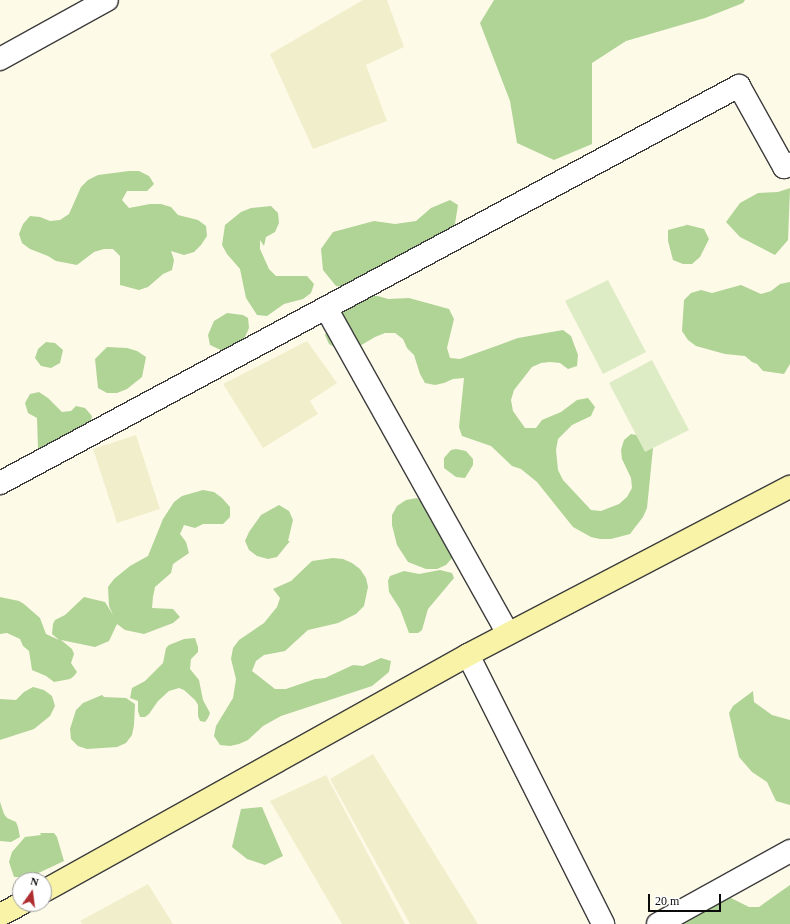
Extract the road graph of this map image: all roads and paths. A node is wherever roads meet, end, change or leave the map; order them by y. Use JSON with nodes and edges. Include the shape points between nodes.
{"nodes":[{"id":1,"x":107,"y":0,"type":"edge"},
{"id":2,"x":0,"y":59,"type":"edge"},
{"id":3,"x":790,"y":164,"type":"edge"},
{"id":4,"x":326,"y":308,"type":"junction"},
{"id":5,"x":0,"y":483,"type":"edge"},
{"id":6,"x":790,"y":487,"type":"edge"},
{"id":7,"x":508,"y":634,"type":"junction"},
{"id":8,"x":468,"y":655,"type":"junction"},
{"id":9,"x":790,"y":850,"type":"edge"},
{"id":10,"x":52,"y":887,"type":"edge"},
{"id":11,"x":12,"y":909,"type":"edge"},
{"id":12,"x":0,"y":916,"type":"edge"},
{"id":13,"x":603,"y":924,"type":"edge"},
{"id":14,"x":658,"y":924,"type":"edge"}],
"edges":[{"from":1,"to":2,"type":"street"},
{"from":3,"to":4,"type":"street","via":[[784,167],[739,86]]},
{"from":4,"to":5,"type":"street"},
{"from":4,"to":7,"type":"street"},
{"from":6,"to":7,"type":"street"},
{"from":7,"to":8,"type":"street"},
{"from":8,"to":10,"type":"street"},
{"from":8,"to":13,"type":"street"},
{"from":9,"to":14,"type":"street"},
{"from":11,"to":12,"type":"street"}]}
